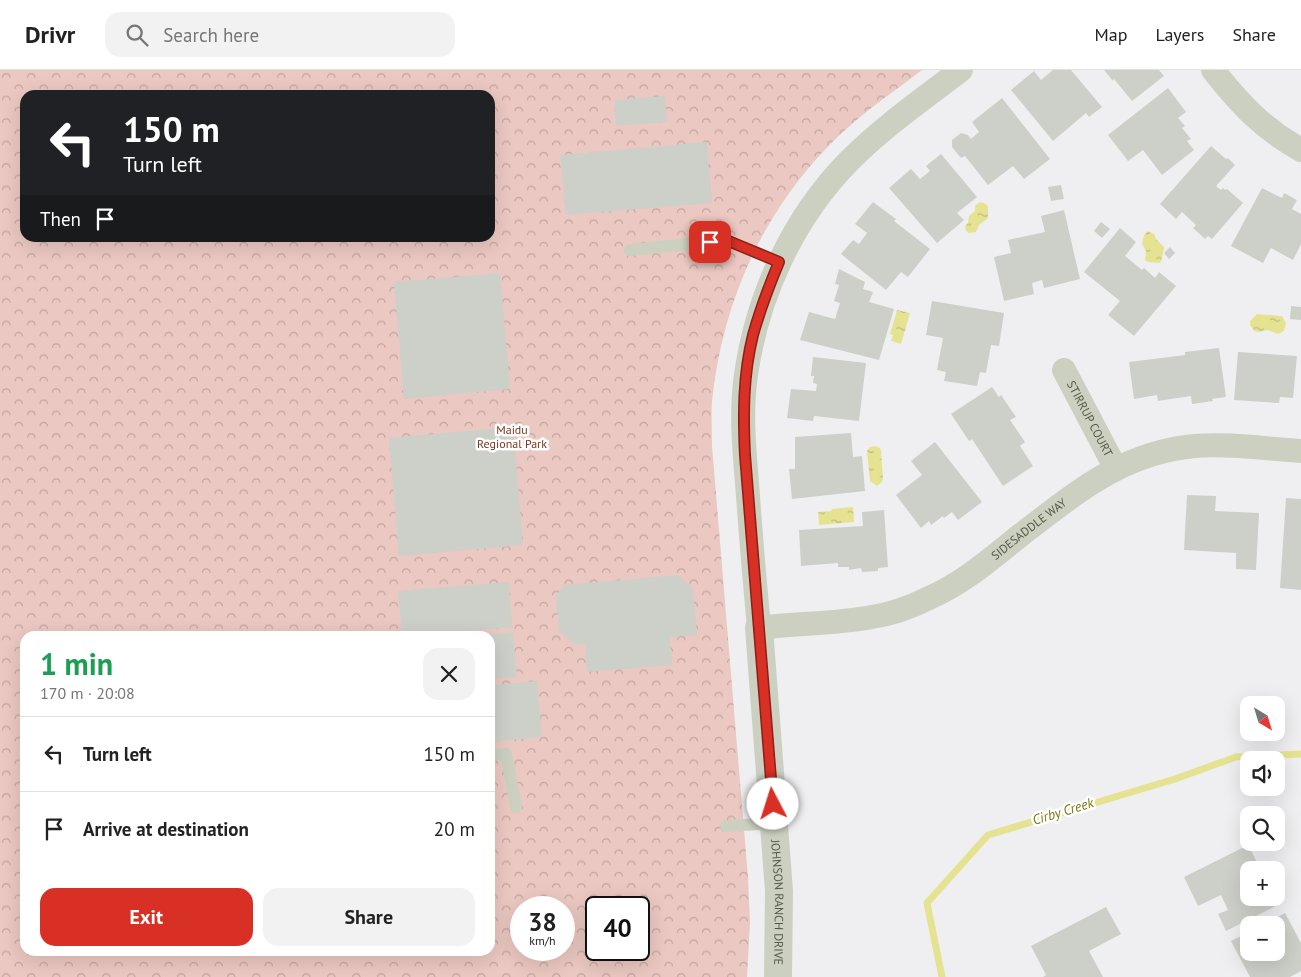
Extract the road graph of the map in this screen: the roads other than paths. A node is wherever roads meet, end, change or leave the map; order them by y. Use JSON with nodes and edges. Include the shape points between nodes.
{"nodes":[{"id":1,"x":961,"y":70,"type":"edge"},
{"id":2,"x":1213,"y":70,"type":"edge"},
{"id":3,"x":1301,"y":150,"type":"edge"},
{"id":4,"x":630,"y":250,"type":"dead end"},
{"id":5,"x":779,"y":262,"type":"junction"},
{"id":6,"x":1064,"y":370,"type":"dead end"},
{"id":7,"x":1301,"y":451,"type":"edge"},
{"id":8,"x":1116,"y":469,"type":"junction"},
{"id":9,"x":758,"y":628,"type":"junction"},
{"id":10,"x":495,"y":755,"type":"edge"},
{"id":11,"x":516,"y":807,"type":"dead end"},
{"id":12,"x":775,"y":823,"type":"junction"},
{"id":13,"x":726,"y":826,"type":"dead end"},
{"id":14,"x":778,"y":977,"type":"edge"}],
"edges":[{"from":1,"to":5,"type":"street","name":"JOHNSON RANCH DRIVE","via":[[893,122],[850,161],[821,192]]},
{"from":2,"to":3,"type":"street","via":[[1251,115]]},
{"from":4,"to":5,"type":"lane","via":[[726,240]]},
{"from":5,"to":9,"type":"street","name":"JOHNSON RANCH DRIVE","via":[[752,337],[745,376],[745,455]]},
{"from":6,"to":8,"type":"street","name":"STIRRUP COURT"},
{"from":7,"to":8,"type":"street","name":"SIDESADDLE WAY","via":[[1196,446],[1151,454]]},
{"from":8,"to":9,"type":"street","name":"SIDESADDLE WAY","via":[[1077,492],[972,573],[931,598],[872,617]]},
{"from":9,"to":12,"type":"street","name":"JOHNSON RANCH DRIVE"},
{"from":10,"to":11,"type":"lane","via":[[506,754]]},
{"from":12,"to":13,"type":"lane"},
{"from":12,"to":14,"type":"street","name":"JOHNSON RANCH DRIVE","via":[[779,891]]}]}
